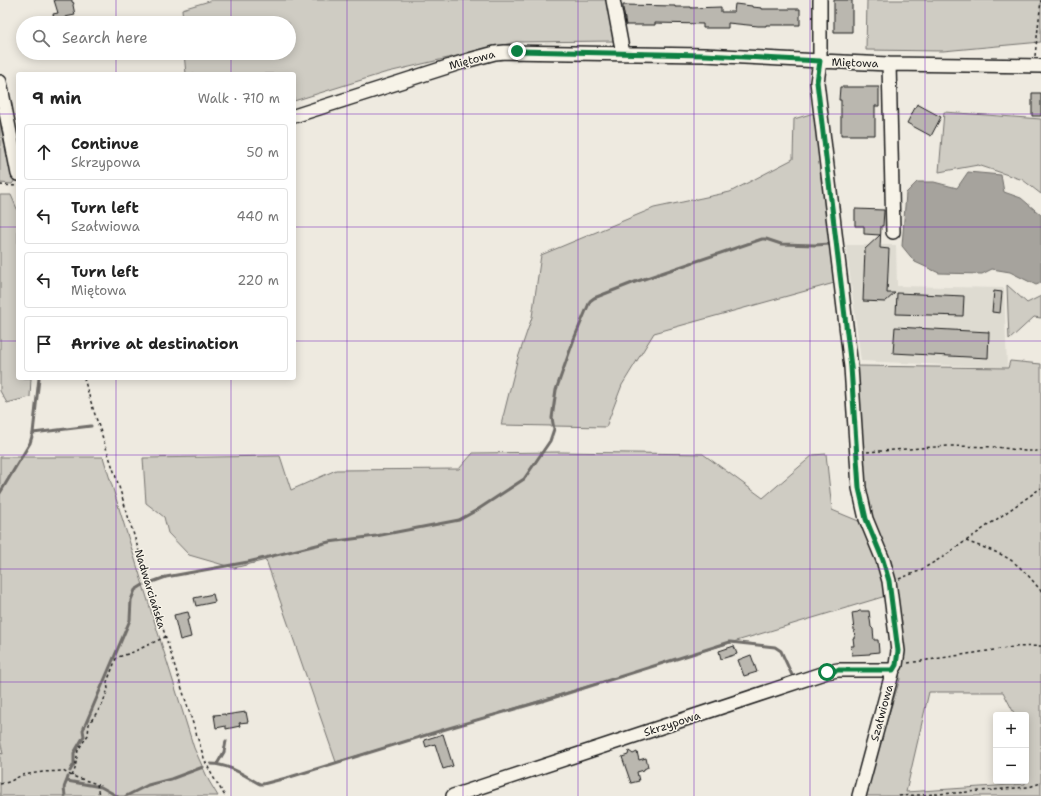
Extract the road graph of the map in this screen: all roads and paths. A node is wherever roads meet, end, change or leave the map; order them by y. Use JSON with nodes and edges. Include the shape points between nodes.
{"nodes":[{"id":1,"x":613,"y":0,"type":"edge"},
{"id":2,"x":820,"y":0,"type":"edge"},
{"id":3,"x":1041,"y":0,"type":"edge"},
{"id":4,"x":623,"y":54,"type":"junction"},
{"id":5,"x":820,"y":61,"type":"junction"},
{"id":6,"x":888,"y":64,"type":"junction"},
{"id":7,"x":1038,"y":66,"type":"edge"},
{"id":8,"x":0,"y":82,"type":"edge"},
{"id":9,"x":296,"y":115,"type":"edge"},
{"id":10,"x":16,"y":164,"type":"edge"},
{"id":11,"x":0,"y":185,"type":"edge"},
{"id":12,"x":16,"y":186,"type":"edge"},
{"id":13,"x":893,"y":232,"type":"dead end"},
{"id":14,"x":85,"y":380,"type":"edge"},
{"id":15,"x":1041,"y":451,"type":"edge"},
{"id":16,"x":856,"y":452,"type":"junction"},
{"id":17,"x":1041,"y":488,"type":"edge"},
{"id":18,"x":966,"y":541,"type":"junction"},
{"id":19,"x":889,"y":581,"type":"junction"},
{"id":20,"x":1041,"y":591,"type":"edge"},
{"id":21,"x":165,"y":637,"type":"junction"},
{"id":22,"x":1041,"y":646,"type":"edge"},
{"id":23,"x":895,"y":668,"type":"junction"},
{"id":24,"x":72,"y":776,"type":"junction"},
{"id":25,"x":1041,"y":783,"type":"edge"},
{"id":26,"x":0,"y":784,"type":"edge"},
{"id":27,"x":99,"y":796,"type":"edge"},
{"id":28,"x":225,"y":796,"type":"edge"},
{"id":29,"x":453,"y":796,"type":"edge"},
{"id":30,"x":859,"y":796,"type":"edge"},
{"id":31,"x":899,"y":796,"type":"edge"}],
"edges":[{"from":1,"to":4,"type":"street"},
{"from":2,"to":5,"type":"street","name":"Szałwiowa"},
{"from":3,"to":7,"type":"path"},
{"from":4,"to":5,"type":"street","name":"Miętowa"},
{"from":4,"to":9,"type":"street","name":"Miętowa","via":[[517,51],[495,53]]},
{"from":5,"to":6,"type":"street","name":"Miętowa"},
{"from":5,"to":16,"type":"street","name":"Szałwiowa","via":[[817,82],[851,367]]},
{"from":6,"to":7,"type":"street","name":"Miętowa"},
{"from":6,"to":13,"type":"street"},
{"from":8,"to":10,"type":"street"},
{"from":11,"to":12,"type":"path"},
{"from":14,"to":21,"type":"path","name":"Nadwarciańska"},
{"from":15,"to":16,"type":"path","via":[[948,446]]},
{"from":16,"to":19,"type":"street","name":"Szałwiowa","via":[[859,488],[866,519]]},
{"from":17,"to":18,"type":"path"},
{"from":18,"to":19,"type":"path","via":[[919,572]]},
{"from":18,"to":20,"type":"path","via":[[1017,564]]},
{"from":19,"to":23,"type":"street","name":"Szałwiowa","via":[[898,651]]},
{"from":21,"to":24,"type":"path","via":[[131,653],[118,656],[107,682],[108,689],[102,706],[89,724],[88,735],[78,750]]},
{"from":21,"to":28,"type":"path","name":"Nadwarciańska","via":[[205,761]]},
{"from":22,"to":23,"type":"path","via":[[1014,647]]},
{"from":23,"to":29,"type":"street","name":"Skrzypowa","via":[[827,672]]},
{"from":23,"to":30,"type":"street","name":"Szałwiowa"},
{"from":24,"to":26,"type":"path","via":[[63,771],[43,772],[22,775]]},
{"from":24,"to":27,"type":"path","via":[[97,786]]},
{"from":25,"to":31,"type":"path","via":[[1029,787]]}]}
